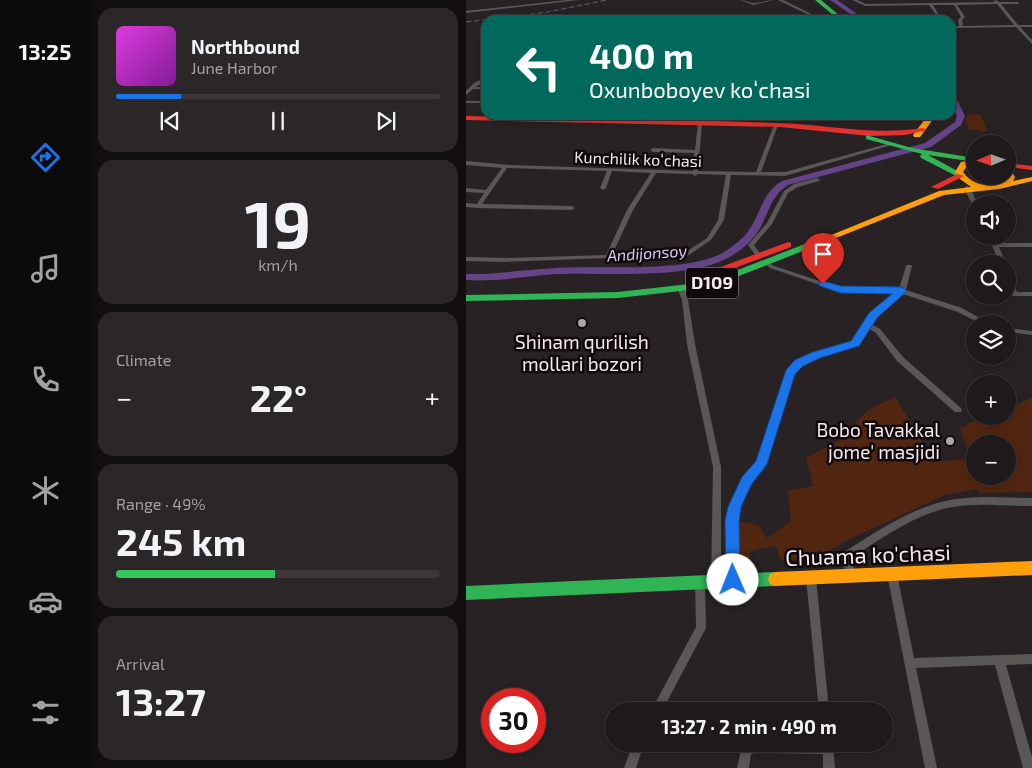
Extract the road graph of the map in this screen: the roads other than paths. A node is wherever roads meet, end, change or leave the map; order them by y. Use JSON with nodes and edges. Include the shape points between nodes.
{"nodes":[{"id":1,"x":577,"y":0,"type":"edge"},
{"id":2,"x":742,"y":0,"type":"edge"},
{"id":3,"x":771,"y":0,"type":"edge"},
{"id":4,"x":780,"y":0,"type":"edge"},
{"id":5,"x":818,"y":0,"type":"edge"},
{"id":6,"x":854,"y":0,"type":"edge"},
{"id":7,"x":901,"y":0,"type":"edge"},
{"id":8,"x":996,"y":1,"type":"edge"},
{"id":9,"x":940,"y":2,"type":"edge"},
{"id":10,"x":970,"y":2,"type":"edge"},
{"id":11,"x":1018,"y":3,"type":"dead end"},
{"id":12,"x":930,"y":4,"type":"junction"},
{"id":13,"x":955,"y":4,"type":"junction"},
{"id":14,"x":904,"y":5,"type":"junction"},
{"id":15,"x":466,"y":12,"type":"edge"},
{"id":16,"x":812,"y":15,"type":"edge"},
{"id":17,"x":836,"y":15,"type":"edge"},
{"id":18,"x":938,"y":15,"type":"edge"},
{"id":19,"x":1017,"y":26,"type":"junction"},
{"id":20,"x":1032,"y":26,"type":"edge"},
{"id":21,"x":956,"y":27,"type":"edge"},
{"id":22,"x":962,"y":27,"type":"junction"},
{"id":23,"x":1032,"y":43,"type":"edge"},
{"id":24,"x":481,"y":81,"type":"edge"},
{"id":25,"x":466,"y":83,"type":"edge"},
{"id":26,"x":474,"y":86,"type":"junction"},
{"id":27,"x":481,"y":87,"type":"edge"},
{"id":28,"x":466,"y":94,"type":"edge"},
{"id":29,"x":466,"y":102,"type":"edge"},
{"id":30,"x":481,"y":102,"type":"edge"},
{"id":31,"x":466,"y":118,"type":"edge"},
{"id":32,"x":481,"y":118,"type":"edge"},
{"id":33,"x":592,"y":120,"type":"edge"},
{"id":34,"x":929,"y":120,"type":"edge"},
{"id":35,"x":700,"y":124,"type":"junction"},
{"id":36,"x":776,"y":125,"type":"junction"},
{"id":37,"x":923,"y":130,"type":"junction"},
{"id":38,"x":858,"y":133,"type":"junction"},
{"id":39,"x":892,"y":144,"type":"junction"},
{"id":40,"x":653,"y":150,"type":"dead end"},
{"id":41,"x":911,"y":150,"type":"junction"},
{"id":42,"x":698,"y":152,"type":"junction"},
{"id":43,"x":966,"y":159,"type":"edge"},
{"id":44,"x":466,"y":163,"type":"edge"},
{"id":45,"x":966,"y":165,"type":"edge"},
{"id":46,"x":1016,"y":166,"type":"edge"},
{"id":47,"x":505,"y":167,"type":"junction"},
{"id":48,"x":1032,"y":168,"type":"edge"},
{"id":49,"x":610,"y":170,"type":"junction"},
{"id":50,"x":654,"y":172,"type":"junction"},
{"id":51,"x":729,"y":173,"type":"junction"},
{"id":52,"x":695,"y":174,"type":"junction"},
{"id":53,"x":758,"y":174,"type":"junction"},
{"id":54,"x":960,"y":176,"type":"junction"},
{"id":55,"x":1032,"y":179,"type":"edge"},
{"id":56,"x":817,"y":180,"type":"dead end"},
{"id":57,"x":1016,"y":183,"type":"edge"},
{"id":58,"x":1006,"y":185,"type":"edge"},
{"id":59,"x":604,"y":188,"type":"dead end"},
{"id":60,"x":966,"y":188,"type":"junction"},
{"id":61,"x":982,"y":188,"type":"junction"},
{"id":62,"x":466,"y":190,"type":"edge"},
{"id":63,"x":488,"y":192,"type":"junction"},
{"id":64,"x":970,"y":195,"type":"edge"},
{"id":65,"x":466,"y":205,"type":"edge"},
{"id":66,"x":478,"y":206,"type":"junction"},
{"id":67,"x":572,"y":208,"type":"dead end"},
{"id":68,"x":1032,"y":245,"type":"edge"},
{"id":69,"x":995,"y":246,"type":"joint"},
{"id":70,"x":999,"y":255,"type":"edge"},
{"id":71,"x":608,"y":256,"type":"junction"},
{"id":72,"x":466,"y":259,"type":"edge"},
{"id":73,"x":763,"y":259,"type":"junction"},
{"id":74,"x":909,"y":266,"type":"dead end"},
{"id":75,"x":466,"y":290,"type":"edge"},
{"id":76,"x":681,"y":290,"type":"junction"},
{"id":77,"x":902,"y":291,"type":"junction"},
{"id":78,"x":1016,"y":294,"type":"edge"},
{"id":79,"x":1032,"y":294,"type":"edge"},
{"id":80,"x":466,"y":298,"type":"edge"},
{"id":81,"x":970,"y":315,"type":"edge"},
{"id":82,"x":866,"y":324,"type":"junction"},
{"id":83,"x":1016,"y":331,"type":"edge"},
{"id":84,"x":1032,"y":333,"type":"edge"},
{"id":85,"x":958,"y":410,"type":"dead end"},
{"id":86,"x":1032,"y":502,"type":"edge"},
{"id":87,"x":1032,"y":568,"type":"edge"},
{"id":88,"x":892,"y":574,"type":"junction"},
{"id":89,"x":852,"y":576,"type":"junction"},
{"id":90,"x":811,"y":578,"type":"junction"},
{"id":91,"x":733,"y":580,"type":"junction"},
{"id":92,"x":700,"y":581,"type":"junction"},
{"id":93,"x":716,"y":581,"type":"junction"},
{"id":94,"x":466,"y":593,"type":"edge"},
{"id":95,"x":1032,"y":659,"type":"edge"},
{"id":96,"x":999,"y":660,"type":"junction"},
{"id":97,"x":910,"y":663,"type":"junction"},
{"id":98,"x":661,"y":702,"type":"edge"},
{"id":99,"x":823,"y":702,"type":"edge"},
{"id":100,"x":635,"y":752,"type":"edge"},
{"id":101,"x":746,"y":752,"type":"edge"},
{"id":102,"x":828,"y":752,"type":"edge"},
{"id":103,"x":630,"y":768,"type":"edge"},
{"id":104,"x":743,"y":768,"type":"edge"},
{"id":105,"x":829,"y":768,"type":"edge"},
{"id":106,"x":931,"y":768,"type":"edge"},
{"id":107,"x":1028,"y":768,"type":"edge"}],
"edges":[{"from":1,"to":15,"type":"street"},
{"from":2,"to":3,"type":"street","via":[[754,4]]},
{"from":4,"to":16,"type":"street"},
{"from":5,"to":17,"type":"main road"},
{"from":6,"to":14,"type":"street","via":[[865,6]]},
{"from":7,"to":14,"type":"street"},
{"from":8,"to":10,"type":"street"},
{"from":8,"to":11,"type":"street"},
{"from":8,"to":19,"type":"street"},
{"from":9,"to":12,"type":"street"},
{"from":9,"to":13,"type":"street"},
{"from":10,"to":13,"type":"street"},
{"from":12,"to":14,"type":"street"},
{"from":12,"to":18,"type":"street"},
{"from":13,"to":22,"type":"street","via":[[964,17],[960,20]]},
{"from":19,"to":20,"type":"street"},
{"from":19,"to":22,"type":"street"},
{"from":19,"to":23,"type":"street"},
{"from":21,"to":22,"type":"street"},
{"from":24,"to":26,"type":"street"},
{"from":25,"to":26,"type":"street"},
{"from":26,"to":27,"type":"street"},
{"from":26,"to":28,"type":"street"},
{"from":29,"to":30,"type":"street"},
{"from":31,"to":32,"type":"main road"},
{"from":33,"to":35,"type":"main road"},
{"from":34,"to":37,"type":"main road"},
{"from":35,"to":36,"type":"main road"},
{"from":35,"to":42,"type":"street"},
{"from":36,"to":38,"type":"main road"},
{"from":36,"to":53,"type":"street"},
{"from":37,"to":38,"type":"main road","via":[[902,134]]},
{"from":37,"to":39,"type":"main road","via":[[908,140]]},
{"from":38,"to":39,"type":"main road"},
{"from":39,"to":41,"type":"main road"},
{"from":39,"to":53,"type":"street","name":"Kunchilik koʻchasi","via":[[786,174]]},
{"from":40,"to":42,"type":"street"},
{"from":41,"to":43,"type":"main road"},
{"from":41,"to":54,"type":"main road"},
{"from":42,"to":52,"type":"street"},
{"from":44,"to":47,"type":"street","name":"Kunchilik koʻchasi"},
{"from":45,"to":54,"type":"main road","number":"D109","via":[[960,167]]},
{"from":46,"to":48,"type":"main road"},
{"from":47,"to":49,"type":"street","name":"Kunchilik koʻchasi"},
{"from":47,"to":63,"type":"street"},
{"from":49,"to":50,"type":"street","name":"Kunchilik koʻchasi"},
{"from":49,"to":59,"type":"street"},
{"from":50,"to":52,"type":"street","name":"Kunchilik koʻchasi"},
{"from":50,"to":71,"type":"street","via":[[630,210]]},
{"from":51,"to":52,"type":"street","name":"Kunchilik koʻchasi"},
{"from":51,"to":53,"type":"street","name":"Kunchilik koʻchasi"},
{"from":51,"to":71,"type":"street","via":[[721,220],[709,239],[687,254]]},
{"from":54,"to":61,"type":"main road"},
{"from":54,"to":73,"type":"main road","number":"D109"},
{"from":55,"to":57,"type":"main road","number":"D109"},
{"from":56,"to":73,"type":"street","via":[[793,185],[779,200],[770,221],[751,245]]},
{"from":58,"to":61,"type":"main road","number":"D109"},
{"from":60,"to":61,"type":"main road","number":"D109"},
{"from":60,"to":64,"type":"street"},
{"from":60,"to":73,"type":"main road","number":"D109","via":[[942,193]]},
{"from":62,"to":63,"type":"street"},
{"from":63,"to":66,"type":"street"},
{"from":65,"to":66,"type":"street"},
{"from":66,"to":67,"type":"street"},
{"from":68,"to":69,"type":"street"},
{"from":69,"to":70,"type":"street"},
{"from":71,"to":72,"type":"street"},
{"from":73,"to":75,"type":"main road","number":"D109","via":[[699,279],[677,282],[614,288]]},
{"from":73,"to":76,"type":"main road","number":"D109","via":[[708,285]]},
{"from":73,"to":77,"type":"street","via":[[772,266],[841,290]]},
{"from":74,"to":77,"type":"street"},
{"from":76,"to":80,"type":"main road","number":"D109"},
{"from":76,"to":93,"type":"street","via":[[686,300],[691,344],[717,467]]},
{"from":77,"to":81,"type":"street"},
{"from":77,"to":82,"type":"street"},
{"from":78,"to":79,"type":"street"},
{"from":82,"to":85,"type":"street","via":[[878,331],[900,359]]},
{"from":82,"to":91,"type":"street","via":[[855,343],[816,355],[799,363],[790,373],[761,464],[747,481],[734,507]]},
{"from":83,"to":84,"type":"street"},
{"from":86,"to":89,"type":"street","via":[[961,502],[927,511],[847,555]]},
{"from":87,"to":88,"type":"main road","name":"Chuama ko'chasi"},
{"from":88,"to":89,"type":"main road","name":"Chuama ko'chasi"},
{"from":88,"to":97,"type":"street"},
{"from":89,"to":90,"type":"main road","name":"Chuama ko'chasi"},
{"from":90,"to":91,"type":"main road","name":"Chuama ko'chasi"},
{"from":90,"to":99,"type":"street"},
{"from":91,"to":93,"type":"main road","name":"Chuama ko'chasi"},
{"from":92,"to":93,"type":"main road","name":"Chuama ko'chasi"},
{"from":92,"to":94,"type":"main road","name":"Chuama ko'chasi"},
{"from":92,"to":98,"type":"street","via":[[701,628]]},
{"from":95,"to":96,"type":"street"},
{"from":96,"to":97,"type":"street"},
{"from":96,"to":107,"type":"street"},
{"from":97,"to":106,"type":"street"},
{"from":100,"to":103,"type":"street"},
{"from":101,"to":104,"type":"street"},
{"from":102,"to":105,"type":"street"}]}
